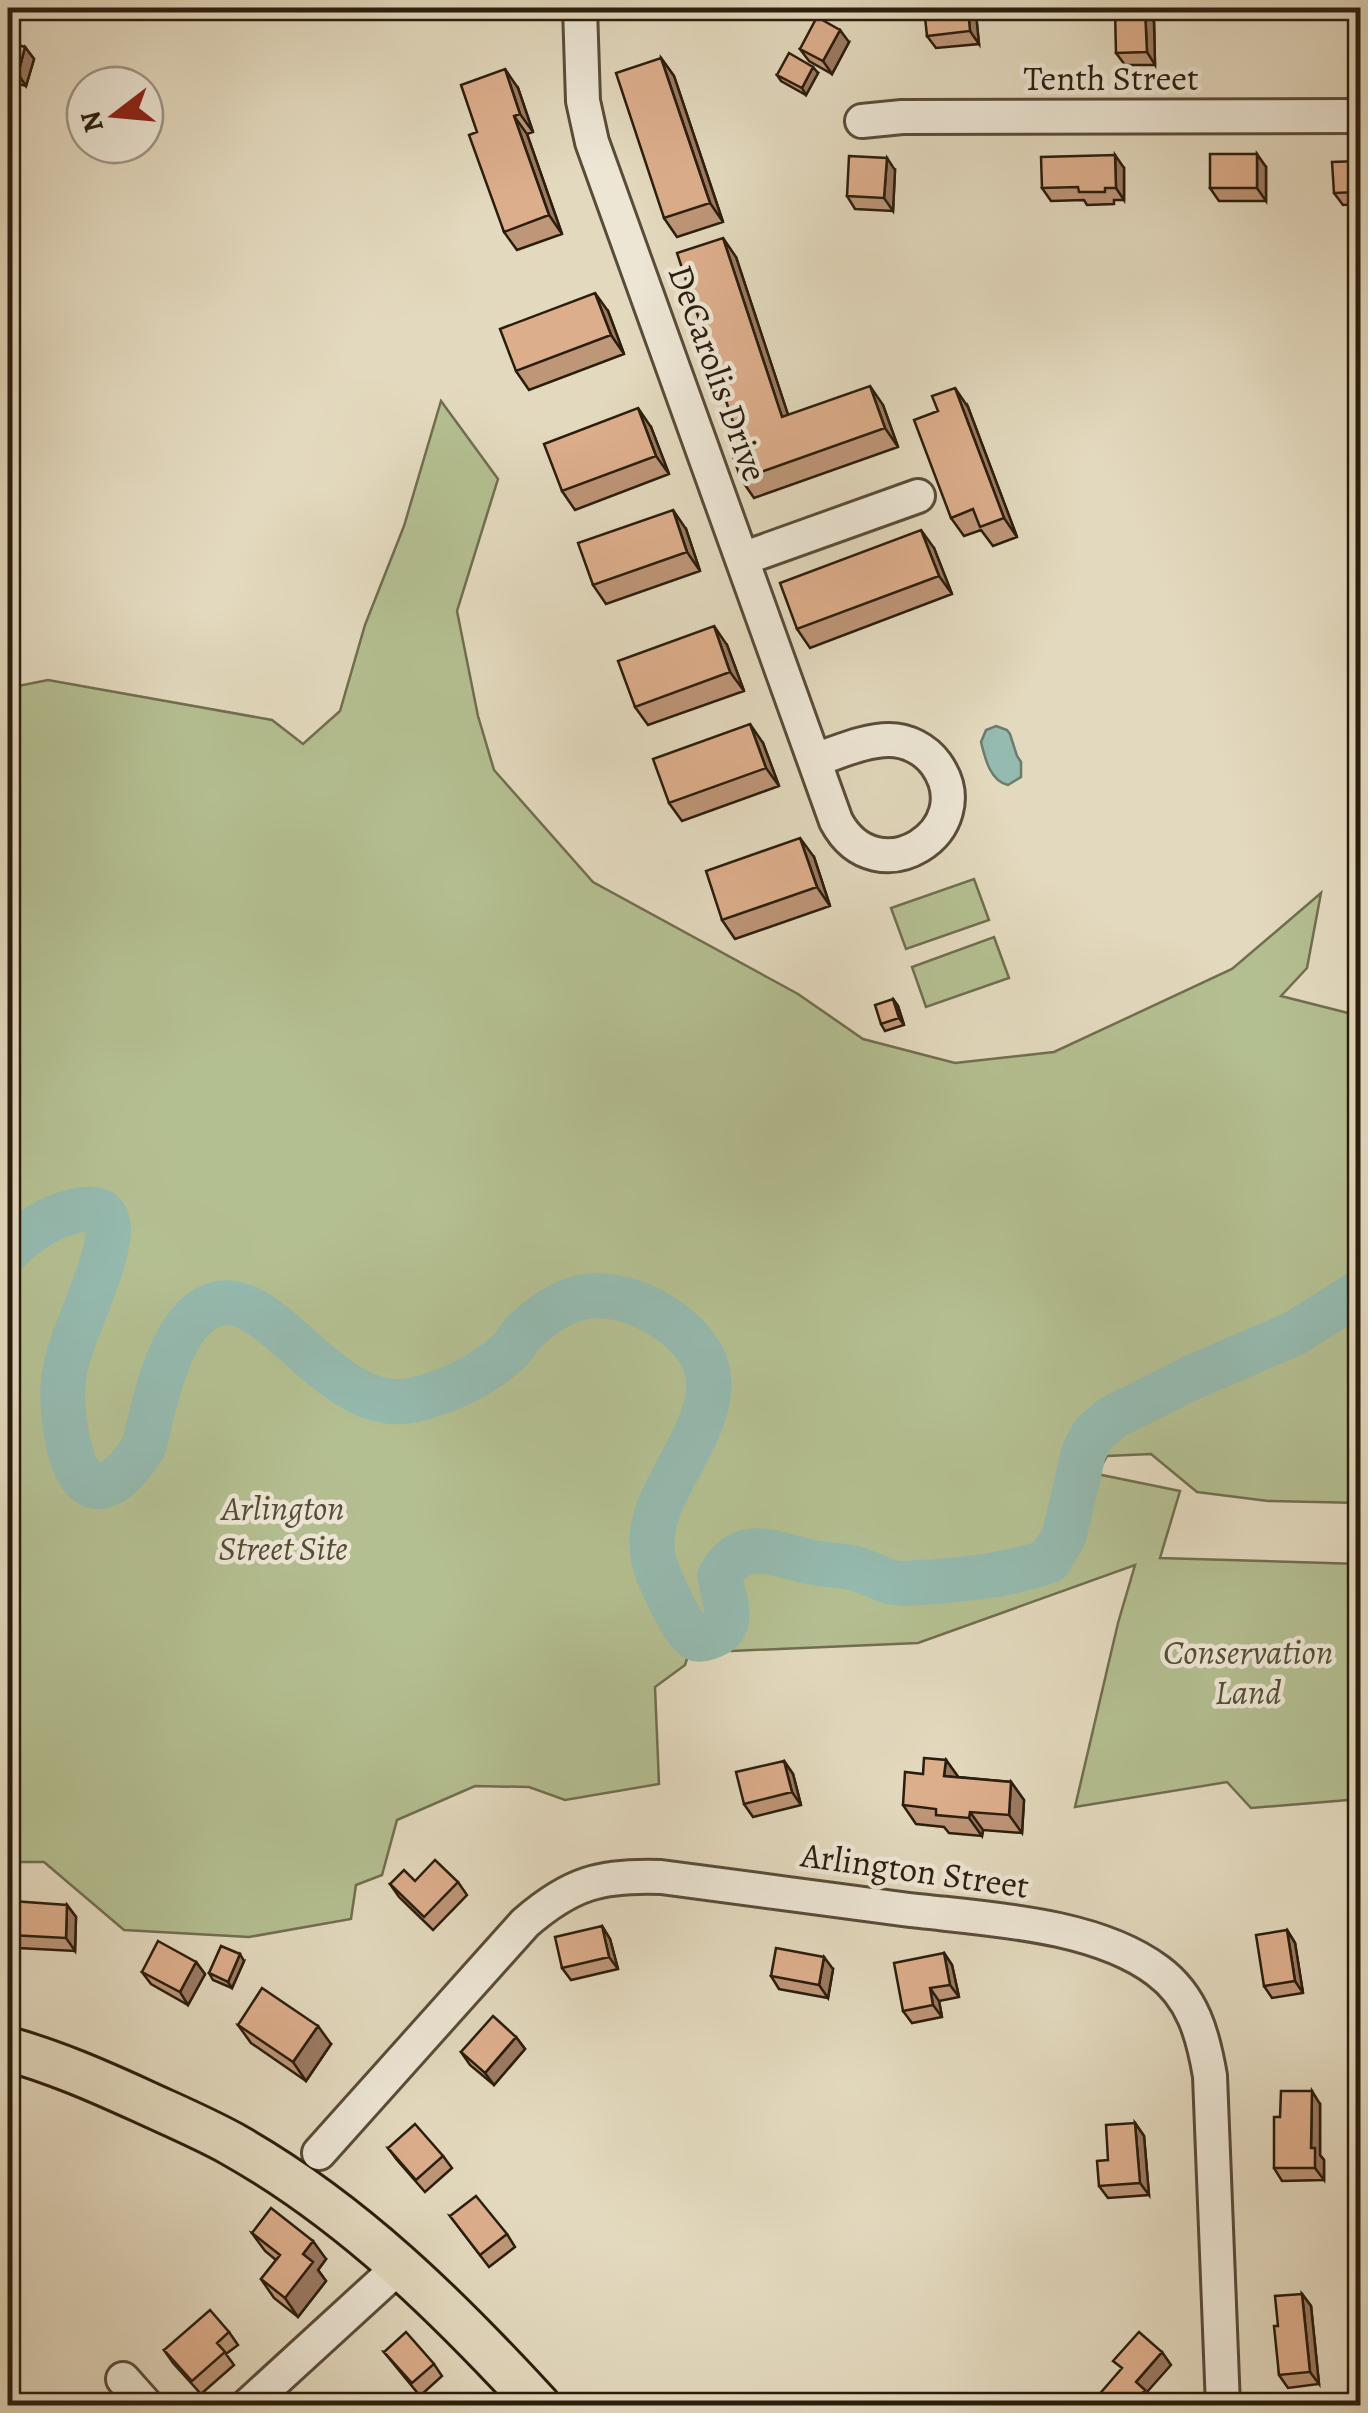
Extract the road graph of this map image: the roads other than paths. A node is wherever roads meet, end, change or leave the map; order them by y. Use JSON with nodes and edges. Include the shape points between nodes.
{"nodes":[{"id":1,"x":580,"y":8,"type":"edge"},
{"id":2,"x":1360,"y":116,"type":"edge"},
{"id":3,"x":862,"y":122,"type":"dead end"},
{"id":4,"x":918,"y":496,"type":"dead end"},
{"id":5,"x":742,"y":559,"type":"junction"},
{"id":6,"x":814,"y":760,"type":"dead end"},
{"id":7,"x":8,"y":2049,"type":"edge"},
{"id":8,"x":319,"y":2153,"type":"dead end"},
{"id":9,"x":401,"y":2265,"type":"junction"},
{"id":10,"x":123,"y":2379,"type":"dead end"},
{"id":11,"x":147,"y":2406,"type":"edge"},
{"id":12,"x":247,"y":2406,"type":"edge"},
{"id":13,"x":538,"y":2406,"type":"edge"},
{"id":14,"x":1223,"y":2406,"type":"edge"}],
"edges":[{"from":1,"to":5,"type":"street","name":"DeCarolis Drive","via":[[582,90],[592,142]]},
{"from":2,"to":3,"type":"street","name":"Tenth Street"},
{"from":4,"to":5,"type":"street"},
{"from":5,"to":6,"type":"street","name":"DeCarolis Drive"},
{"from":7,"to":9,"type":"main road","via":[[69,2068],[233,2145]]},
{"from":8,"to":14,"type":"street","name":"Arlington Street","via":[[525,1923],[570,1890],[599,1880],[661,1877],[1034,1926],[1102,1942],[1146,1963],[1179,1991],[1204,2044]]},
{"from":9,"to":12,"type":"street"},
{"from":9,"to":13,"type":"main road"},
{"from":10,"to":11,"type":"street"}]}
